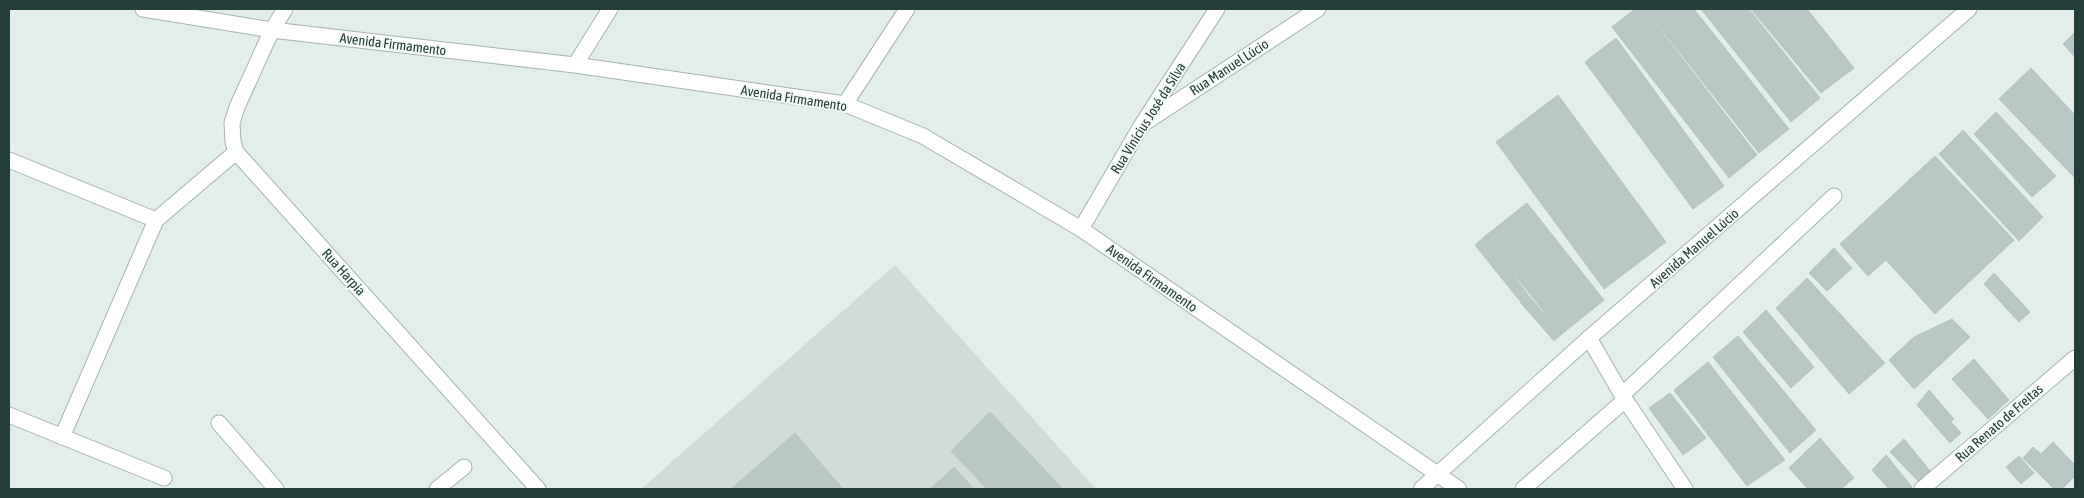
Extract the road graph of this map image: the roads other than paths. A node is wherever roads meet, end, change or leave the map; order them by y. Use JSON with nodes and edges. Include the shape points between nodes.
{"nodes":[{"id":1,"x":143,"y":9,"type":"edge"},
{"id":2,"x":286,"y":9,"type":"edge"},
{"id":3,"x":610,"y":9,"type":"edge"},
{"id":4,"x":907,"y":9,"type":"edge"},
{"id":5,"x":1217,"y":9,"type":"edge"},
{"id":6,"x":1318,"y":9,"type":"edge"},
{"id":7,"x":1969,"y":9,"type":"edge"},
{"id":8,"x":272,"y":30,"type":"junction"},
{"id":9,"x":575,"y":65,"type":"junction"},
{"id":10,"x":845,"y":104,"type":"junction"},
{"id":11,"x":1141,"y":126,"type":"junction"},
{"id":12,"x":236,"y":152,"type":"junction"},
{"id":13,"x":9,"y":160,"type":"edge"},
{"id":14,"x":1834,"y":196,"type":"dead end"},
{"id":15,"x":156,"y":220,"type":"junction"},
{"id":16,"x":1081,"y":229,"type":"junction"},
{"id":17,"x":1589,"y":338,"type":"junction"},
{"id":18,"x":2075,"y":358,"type":"edge"},
{"id":19,"x":1624,"y":397,"type":"junction"},
{"id":20,"x":9,"y":415,"type":"edge"},
{"id":21,"x":219,"y":423,"type":"dead end"},
{"id":22,"x":62,"y":437,"type":"junction"},
{"id":23,"x":464,"y":466,"type":"dead end"},
{"id":24,"x":1437,"y":474,"type":"junction"},
{"id":25,"x":164,"y":478,"type":"dead end"},
{"id":26,"x":276,"y":489,"type":"edge"},
{"id":27,"x":437,"y":489,"type":"edge"},
{"id":28,"x":538,"y":489,"type":"edge"},
{"id":29,"x":1421,"y":489,"type":"edge"},
{"id":30,"x":1459,"y":489,"type":"edge"},
{"id":31,"x":1523,"y":489,"type":"edge"},
{"id":32,"x":1685,"y":489,"type":"edge"},
{"id":33,"x":1922,"y":489,"type":"edge"}],
"edges":[{"from":1,"to":8,"type":"street","name":"Avenida Firmamento"},
{"from":2,"to":8,"type":"street"},
{"from":3,"to":9,"type":"street"},
{"from":4,"to":10,"type":"street"},
{"from":5,"to":11,"type":"street","name":"Rua Vinícius José da Silva"},
{"from":6,"to":11,"type":"street","name":"Rua Manuel Lúcio"},
{"from":7,"to":17,"type":"street","name":"Avenida Manuel Lúcio"},
{"from":8,"to":9,"type":"street","name":"Avenida Firmamento"},
{"from":8,"to":12,"type":"street","via":[[232,123]]},
{"from":9,"to":10,"type":"street","name":"Avenida Firmamento"},
{"from":10,"to":16,"type":"street","name":"Avenida Firmamento","via":[[923,136]]},
{"from":11,"to":16,"type":"street","name":"Rua Vinícius José da Silva"},
{"from":12,"to":15,"type":"street"},
{"from":12,"to":28,"type":"street","name":"Rua Harpia"},
{"from":13,"to":15,"type":"street"},
{"from":14,"to":19,"type":"street"},
{"from":15,"to":22,"type":"street"},
{"from":16,"to":24,"type":"street","name":"Avenida Firmamento"},
{"from":17,"to":19,"type":"street"},
{"from":17,"to":24,"type":"street","name":"Avenida Manuel Lúcio"},
{"from":18,"to":33,"type":"street","name":"Rua Renato de Freitas"},
{"from":19,"to":31,"type":"street"},
{"from":19,"to":32,"type":"street"},
{"from":20,"to":22,"type":"street"},
{"from":21,"to":26,"type":"street"},
{"from":22,"to":25,"type":"street"},
{"from":23,"to":27,"type":"street"},
{"from":24,"to":29,"type":"street","name":"Avenida Manuel Lúcio"},
{"from":24,"to":30,"type":"street","name":"Avenida Firmamento"}]}
